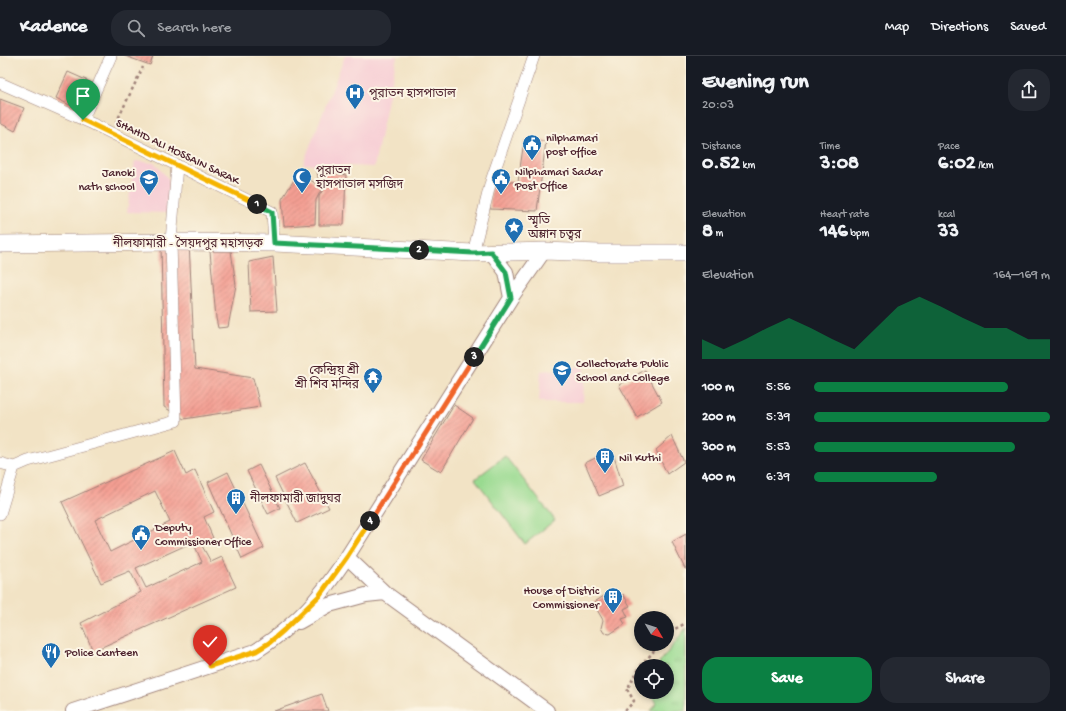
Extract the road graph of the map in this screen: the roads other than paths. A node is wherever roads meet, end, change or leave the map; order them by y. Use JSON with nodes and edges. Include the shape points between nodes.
{"nodes":[{"id":1,"x":111,"y":56,"type":"edge"},
{"id":2,"x":534,"y":56,"type":"edge"},
{"id":3,"x":0,"y":83,"type":"edge"},
{"id":4,"x":83,"y":120,"type":"junction"},
{"id":5,"x":177,"y":165,"type":"junction"},
{"id":6,"x":171,"y":242,"type":"junction"},
{"id":7,"x":274,"y":243,"type":"junction"},
{"id":8,"x":0,"y":244,"type":"edge"},
{"id":9,"x":544,"y":251,"type":"junction"},
{"id":10,"x":491,"y":252,"type":"junction"},
{"id":11,"x":473,"y":253,"type":"junction"},
{"id":12,"x":686,"y":253,"type":"edge"},
{"id":13,"x":511,"y":298,"type":"junction"},
{"id":14,"x":0,"y":463,"type":"edge"},
{"id":15,"x":14,"y":467,"type":"junction"},
{"id":16,"x":0,"y":514,"type":"edge"},
{"id":17,"x":347,"y":557,"type":"junction"},
{"id":18,"x":385,"y":593,"type":"junction"},
{"id":19,"x":284,"y":630,"type":"junction"},
{"id":20,"x":73,"y":711,"type":"edge"},
{"id":21,"x":547,"y":711,"type":"edge"}],
"edges":[{"from":1,"to":4,"type":"street"},
{"from":2,"to":11,"type":"street","via":[[491,181]]},
{"from":3,"to":4,"type":"street","name":"SHAHID ALI HOSSAIN SARAK"},
{"from":4,"to":5,"type":"street","name":"SHAHID ALI HOSSAIN SARAK"},
{"from":5,"to":6,"type":"street"},
{"from":5,"to":7,"type":"street","name":"SHAHID ALI HOSSAIN SARAK","via":[[272,212]]},
{"from":6,"to":7,"type":"main road","name":"নীলফামারী - সৈয়দপুর মহাসড়ক"},
{"from":6,"to":8,"type":"main road","name":"নীলফামারী - সৈয়দপুর মহাসড়ক"},
{"from":6,"to":15,"type":"street","via":[[176,422],[28,461]]},
{"from":7,"to":11,"type":"main road","name":"নীলফামারী - সৈয়দপুর মহাসড়ক"},
{"from":9,"to":10,"type":"main road","name":"নীলফামারী - সৈয়দপুর মহাসড়ক"},
{"from":9,"to":12,"type":"main road","name":"নীলফামারী - সৈয়দপুর মহাসড়ক"},
{"from":9,"to":13,"type":"street"},
{"from":10,"to":11,"type":"main road","name":"নীলফামারী - সৈয়দপুর মহাসড়ক"},
{"from":10,"to":13,"type":"street","via":[[506,272]]},
{"from":13,"to":17,"type":"street"},
{"from":14,"to":15,"type":"street"},
{"from":15,"to":16,"type":"street"},
{"from":17,"to":18,"type":"street"},
{"from":17,"to":19,"type":"street","via":[[319,596]]},
{"from":18,"to":19,"type":"street","via":[[366,595],[329,605]]},
{"from":18,"to":21,"type":"street"},
{"from":19,"to":20,"type":"street","via":[[256,651]]}]}
